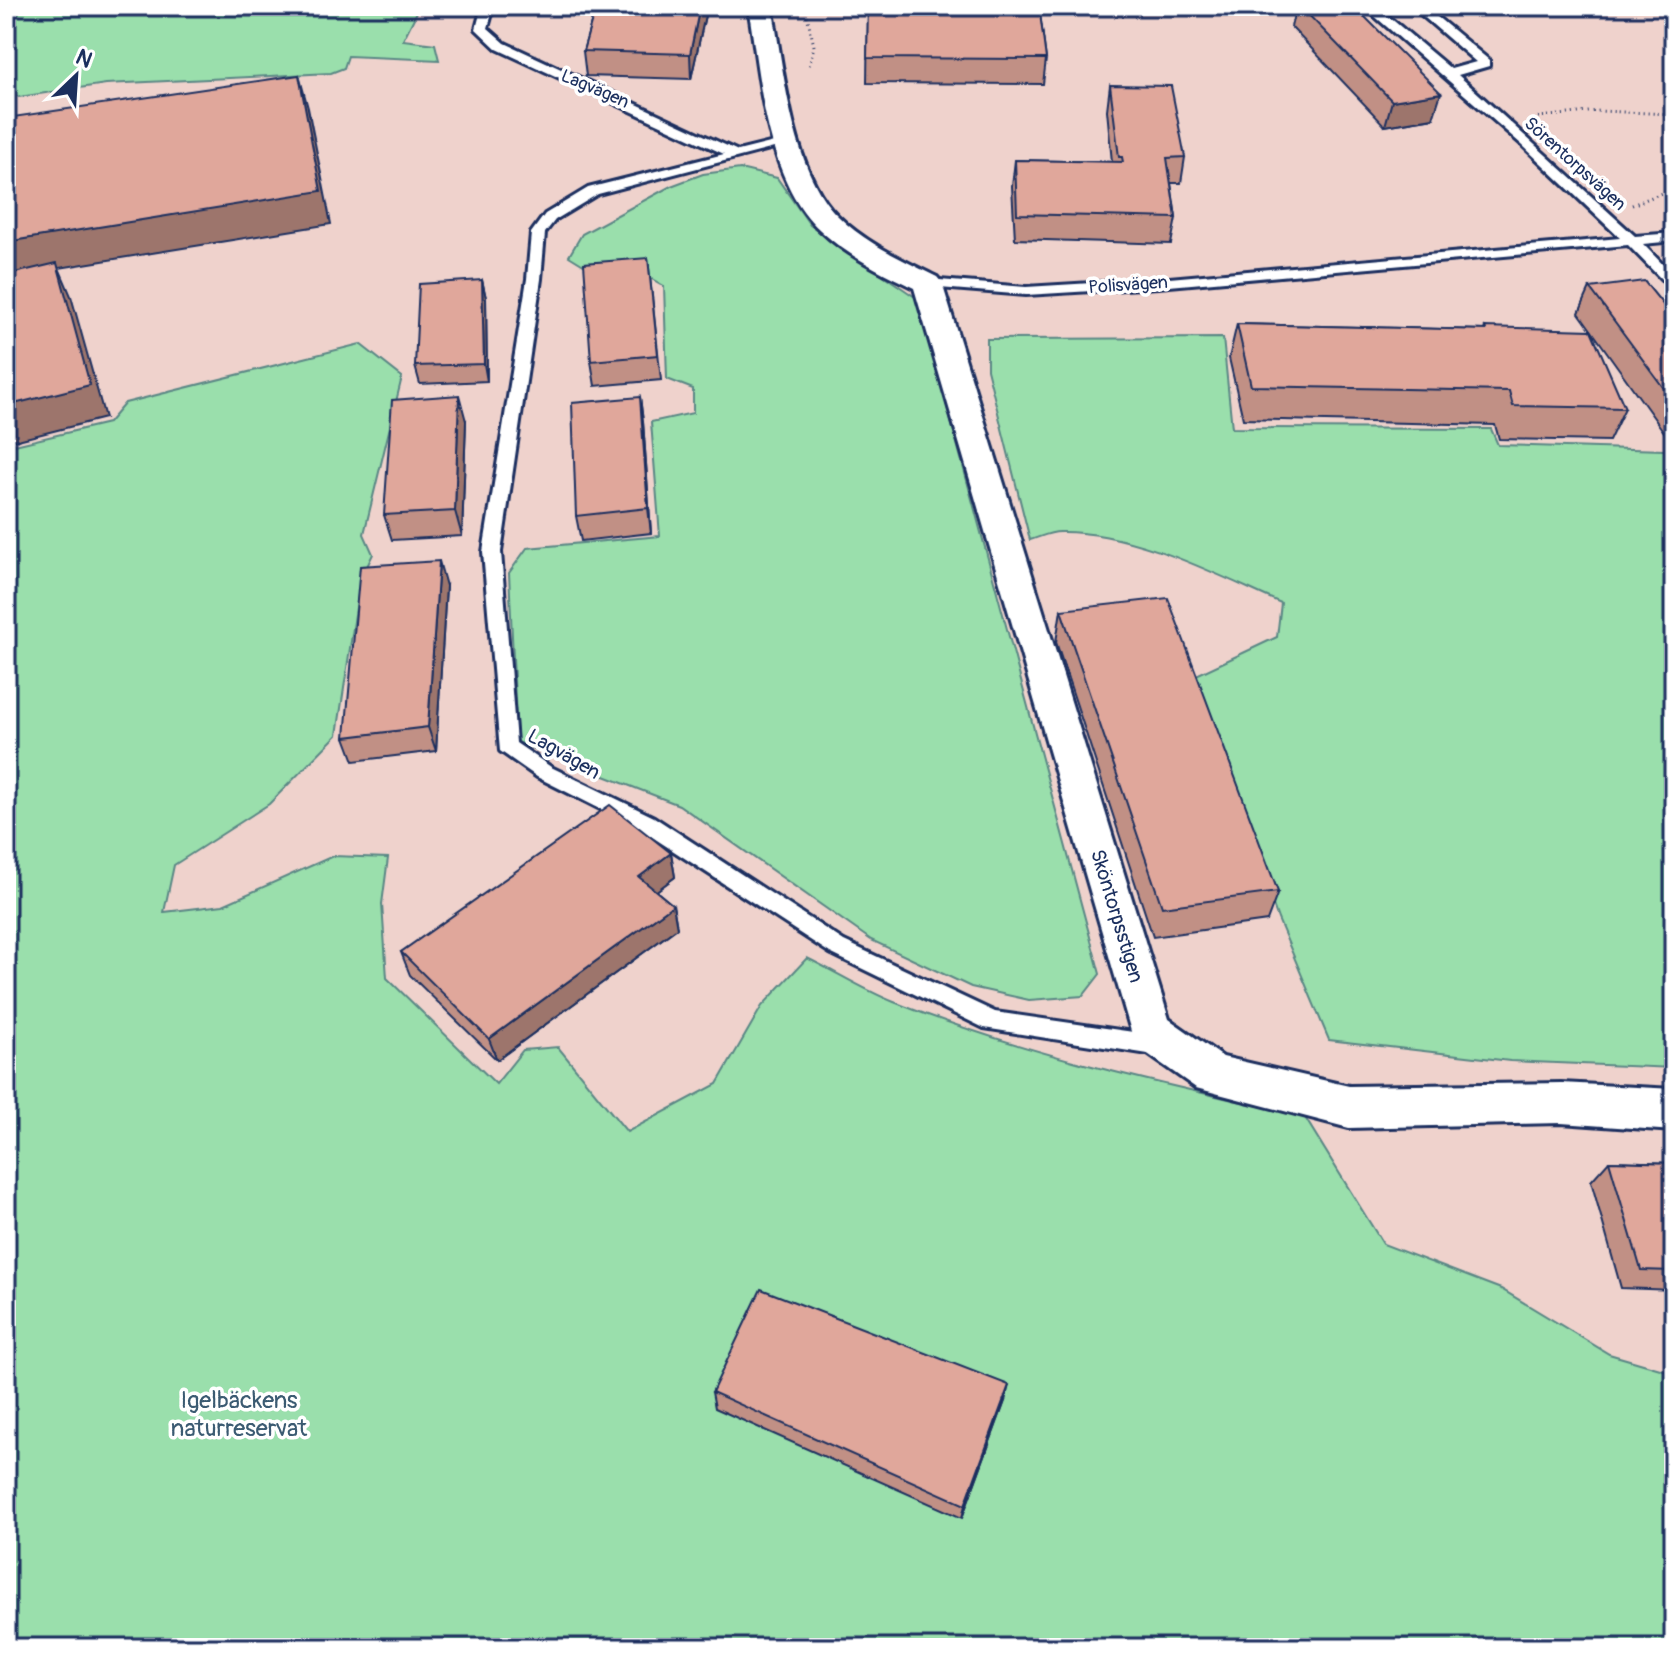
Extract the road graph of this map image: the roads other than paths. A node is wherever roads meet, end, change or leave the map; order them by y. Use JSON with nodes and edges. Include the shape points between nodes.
{"nodes":[{"id":1,"x":488,"y":6,"type":"edge"},
{"id":2,"x":760,"y":6,"type":"edge"},
{"id":3,"x":1369,"y":6,"type":"edge"},
{"id":4,"x":1417,"y":6,"type":"edge"},
{"id":5,"x":1449,"y":73,"type":"junction"},
{"id":6,"x":786,"y":143,"type":"junction"},
{"id":7,"x":734,"y":154,"type":"junction"},
{"id":8,"x":1674,"y":237,"type":"edge"},
{"id":9,"x":1633,"y":242,"type":"junction"},
{"id":10,"x":927,"y":283,"type":"junction"},
{"id":11,"x":1674,"y":284,"type":"edge"},
{"id":12,"x":1176,"y":1048,"type":"junction"},
{"id":13,"x":1674,"y":1110,"type":"edge"}],
"edges":[{"from":1,"to":7,"type":"lane","name":"Lagvägen","via":[[482,29],[501,46]]},
{"from":2,"to":6,"type":"street","name":"Polisvägen"},
{"from":3,"to":5,"type":"lane","name":"Sörentorpsvägen"},
{"from":4,"to":5,"type":"lane","via":[[1485,63]]},
{"from":5,"to":9,"type":"lane","name":"Sörentorpsvägen"},
{"from":6,"to":7,"type":"lane","name":"Lagvägen"},
{"from":6,"to":10,"type":"street","name":"Polisvägen","via":[[820,214],[874,256]]},
{"from":7,"to":12,"type":"lane","name":"Lagvägen","via":[[593,191],[558,210],[538,233],[492,552],[507,746],[544,772],[647,823],[837,947],[992,1021]]},
{"from":8,"to":9,"type":"lane","name":"Polisvägen"},
{"from":9,"to":10,"type":"lane","name":"Polisvägen","via":[[1041,290]]},
{"from":9,"to":11,"type":"lane","name":"Sörentorpsvägen"},
{"from":10,"to":12,"type":"street","name":"Sköntorpsstigen","via":[[1151,1031]]},
{"from":12,"to":13,"type":"street","name":"Sköntorpsstigen","via":[[1212,1074],[1349,1107],[1561,1103]]}]}
